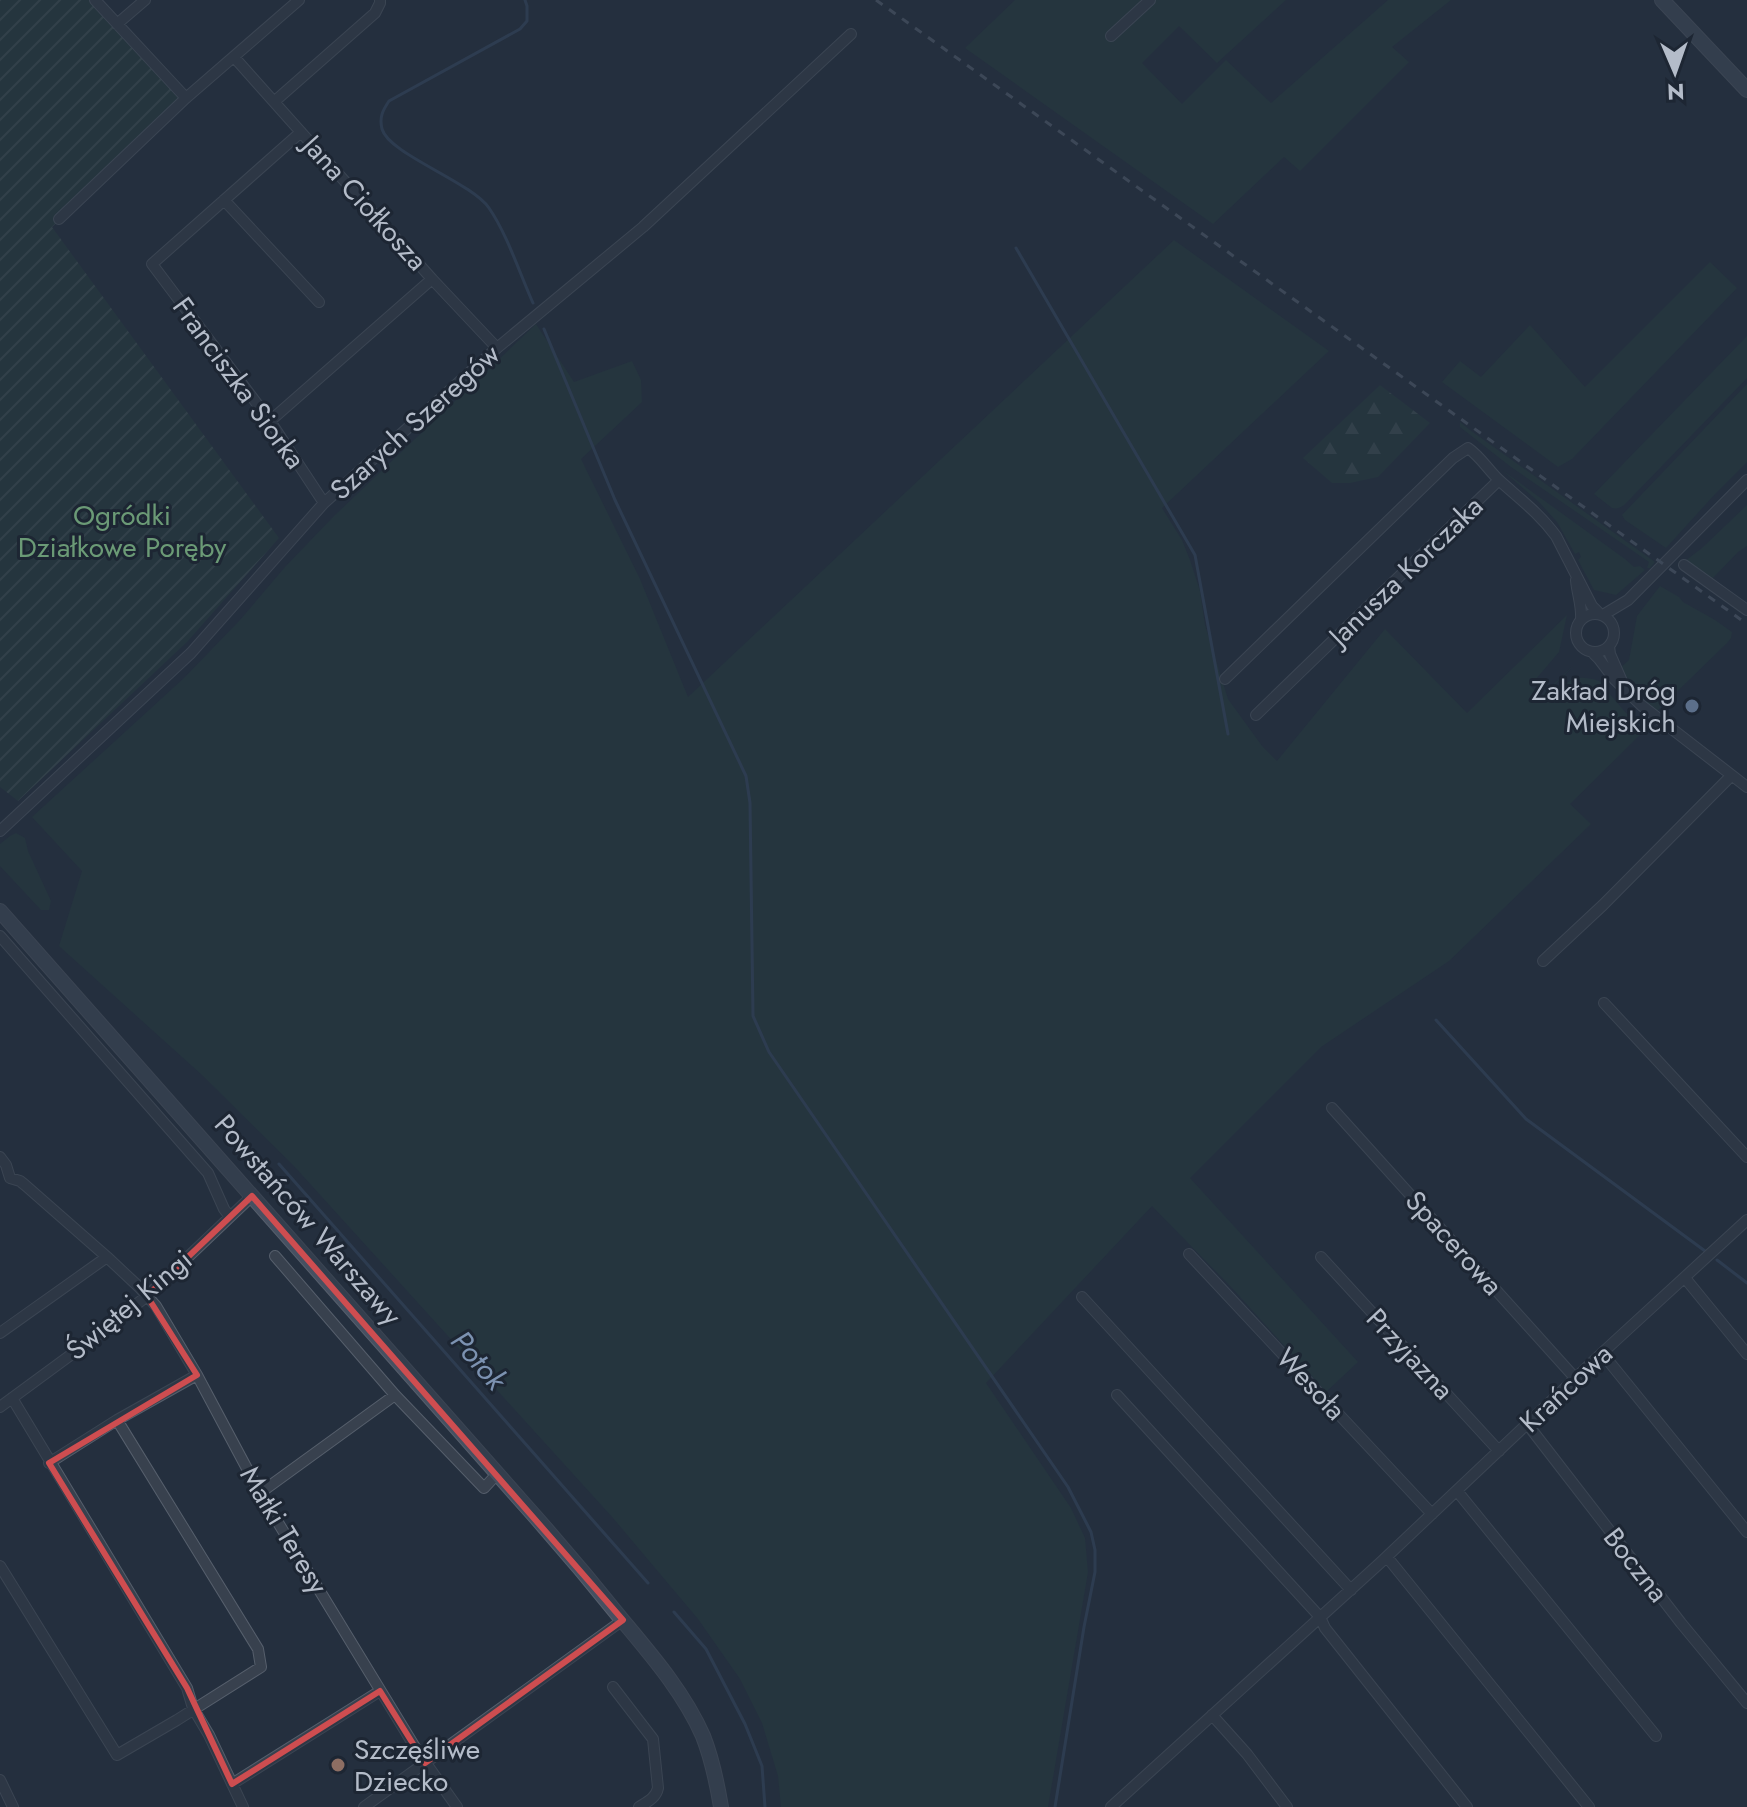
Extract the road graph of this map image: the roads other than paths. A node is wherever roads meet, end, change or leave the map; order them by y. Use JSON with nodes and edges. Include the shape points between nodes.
{"nodes":[{"id":1,"x":95,"y":0,"type":"edge"},
{"id":2,"x":145,"y":0,"type":"edge"},
{"id":3,"x":299,"y":0,"type":"edge"},
{"id":4,"x":1150,"y":0,"type":"edge"},
{"id":5,"x":1662,"y":0,"type":"edge"},
{"id":6,"x":380,"y":1,"type":"edge"},
{"id":7,"x":117,"y":24,"type":"junction"},
{"id":8,"x":851,"y":34,"type":"dead end"},
{"id":9,"x":1111,"y":36,"type":"dead end"},
{"id":10,"x":234,"y":57,"type":"junction"},
{"id":11,"x":1747,"y":90,"type":"edge"},
{"id":12,"x":186,"y":98,"type":"junction"},
{"id":13,"x":275,"y":101,"type":"junction"},
{"id":14,"x":301,"y":132,"type":"junction"},
{"id":15,"x":224,"y":200,"type":"junction"},
{"id":16,"x":59,"y":219,"type":"dead end"},
{"id":17,"x":432,"y":279,"type":"junction"},
{"id":18,"x":319,"y":302,"type":"dead end"},
{"id":19,"x":497,"y":348,"type":"junction"},
{"id":20,"x":270,"y":421,"type":"junction"},
{"id":21,"x":1499,"y":480,"type":"junction"},
{"id":22,"x":1747,"y":480,"type":"edge"},
{"id":23,"x":324,"y":503,"type":"junction"},
{"id":24,"x":1684,"y":565,"type":"dead end"},
{"id":25,"x":1576,"y":578,"type":"junction"},
{"id":26,"x":1628,"y":600,"type":"junction"},
{"id":27,"x":1747,"y":610,"type":"edge"},
{"id":28,"x":1601,"y":614,"type":"junction"},
{"id":29,"x":1581,"y":619,"type":"junction"},
{"id":30,"x":1615,"y":629,"type":"junction"},
{"id":31,"x":1609,"y":646,"type":"junction"},
{"id":32,"x":1592,"y":652,"type":"junction"},
{"id":33,"x":1225,"y":679,"type":"dead end"},
{"id":34,"x":1626,"y":691,"type":"junction"},
{"id":35,"x":1256,"y":715,"type":"dead end"},
{"id":36,"x":1731,"y":776,"type":"junction"},
{"id":37,"x":1747,"y":787,"type":"edge"},
{"id":38,"x":0,"y":831,"type":"edge"},
{"id":39,"x":0,"y":911,"type":"edge"},
{"id":40,"x":0,"y":936,"type":"edge"},
{"id":41,"x":1543,"y":961,"type":"dead end"},
{"id":42,"x":1604,"y":1003,"type":"dead end"},
{"id":43,"x":1332,"y":1108,"type":"dead end"},
{"id":44,"x":0,"y":1157,"type":"edge"},
{"id":45,"x":1747,"y":1157,"type":"edge"},
{"id":46,"x":5,"y":1181,"type":"edge"},
{"id":47,"x":252,"y":1196,"type":"junction"},
{"id":48,"x":230,"y":1217,"type":"junction"},
{"id":49,"x":1747,"y":1220,"type":"edge"},
{"id":50,"x":1189,"y":1254,"type":"dead end"},
{"id":51,"x":275,"y":1256,"type":"dead end"},
{"id":52,"x":107,"y":1257,"type":"junction"},
{"id":53,"x":1321,"y":1257,"type":"dead end"},
{"id":54,"x":1685,"y":1278,"type":"junction"},
{"id":55,"x":147,"y":1296,"type":"junction"},
{"id":56,"x":1082,"y":1297,"type":"dead end"},
{"id":57,"x":0,"y":1333,"type":"edge"},
{"id":58,"x":1602,"y":1353,"type":"junction"},
{"id":59,"x":1747,"y":1354,"type":"edge"},
{"id":60,"x":197,"y":1375,"type":"junction"},
{"id":61,"x":1576,"y":1379,"type":"junction"},
{"id":62,"x":395,"y":1395,"type":"junction"},
{"id":63,"x":1117,"y":1395,"type":"dead end"},
{"id":64,"x":12,"y":1398,"type":"junction"},
{"id":65,"x":0,"y":1407,"type":"edge"},
{"id":66,"x":117,"y":1420,"type":"junction"},
{"id":67,"x":1528,"y":1425,"type":"junction"},
{"id":68,"x":1499,"y":1451,"type":"junction"},
{"id":69,"x":49,"y":1463,"type":"junction"},
{"id":70,"x":497,"y":1474,"type":"junction"},
{"id":71,"x":1457,"y":1491,"type":"junction"},
{"id":72,"x":260,"y":1493,"type":"junction"},
{"id":73,"x":1432,"y":1514,"type":"junction"},
{"id":74,"x":1747,"y":1532,"type":"edge"},
{"id":75,"x":1387,"y":1557,"type":"junction"},
{"id":76,"x":0,"y":1566,"type":"edge"},
{"id":77,"x":1351,"y":1590,"type":"junction"},
{"id":78,"x":1320,"y":1617,"type":"junction"},
{"id":79,"x":623,"y":1620,"type":"junction"},
{"id":80,"x":613,"y":1687,"type":"dead end"},
{"id":81,"x":380,"y":1691,"type":"junction"},
{"id":82,"x":1747,"y":1703,"type":"edge"},
{"id":83,"x":193,"y":1708,"type":"junction"},
{"id":84,"x":1212,"y":1715,"type":"junction"},
{"id":85,"x":1656,"y":1736,"type":"dead end"},
{"id":86,"x":425,"y":1763,"type":"junction"},
{"id":87,"x":0,"y":1780,"type":"edge"},
{"id":88,"x":232,"y":1784,"type":"junction"},
{"id":89,"x":13,"y":1807,"type":"edge"},
{"id":90,"x":243,"y":1807,"type":"edge"},
{"id":91,"x":364,"y":1807,"type":"edge"},
{"id":92,"x":457,"y":1807,"type":"edge"},
{"id":93,"x":639,"y":1807,"type":"edge"},
{"id":94,"x":721,"y":1807,"type":"edge"},
{"id":95,"x":1111,"y":1807,"type":"edge"},
{"id":96,"x":1287,"y":1807,"type":"edge"},
{"id":97,"x":1467,"y":1807,"type":"edge"},
{"id":98,"x":1589,"y":1807,"type":"edge"}],
"edges":[{"from":1,"to":7,"type":"street"},
{"from":2,"to":7,"type":"street"},
{"from":3,"to":10,"type":"street"},
{"from":4,"to":9,"type":"street"},
{"from":5,"to":11,"type":"street"},
{"from":6,"to":13,"type":"street","via":[[375,13]]},
{"from":7,"to":12,"type":"street"},
{"from":8,"to":19,"type":"street","name":"Szarych Szeregów","via":[[643,227]]},
{"from":10,"to":12,"type":"street"},
{"from":10,"to":13,"type":"street","name":"Jana Ciołkosza"},
{"from":12,"to":16,"type":"street"},
{"from":13,"to":14,"type":"street","name":"Jana Ciołkosza"},
{"from":14,"to":15,"type":"street"},
{"from":14,"to":17,"type":"street","name":"Jana Ciołkosza"},
{"from":15,"to":18,"type":"street"},
{"from":15,"to":20,"type":"street","name":"Franciszka Siorka","via":[[152,264]]},
{"from":17,"to":19,"type":"street","name":"Jana Ciołkosza"},
{"from":17,"to":20,"type":"street"},
{"from":19,"to":23,"type":"street","name":"Szarych Szeregów"},
{"from":20,"to":23,"type":"street","name":"Franciszka Siorka"},
{"from":21,"to":25,"type":"street","name":"Janusza Korczaka","via":[[1550,528]]},
{"from":21,"to":33,"type":"street","via":[[1468,448],[1453,458]]},
{"from":21,"to":35,"type":"street","name":"Janusza Korczaka"},
{"from":22,"to":26,"type":"street"},
{"from":23,"to":38,"type":"street","name":"Szarych Szeregów","via":[[191,653]]},
{"from":24,"to":27,"type":"street"},
{"from":25,"to":28,"type":"street","name":"Janusza Korczaka"},
{"from":25,"to":29,"type":"street","name":"Janusza Korczaka"},
{"from":26,"to":28,"type":"street"},
{"from":26,"to":30,"type":"street"},
{"from":28,"to":29,"type":"street"},
{"from":28,"to":30,"type":"street"},
{"from":29,"to":32,"type":"street","via":[[1576,636]]},
{"from":30,"to":31,"type":"street"},
{"from":31,"to":32,"type":"street"},
{"from":31,"to":34,"type":"street"},
{"from":32,"to":34,"type":"street"},
{"from":34,"to":36,"type":"street"},
{"from":36,"to":37,"type":"street"},
{"from":36,"to":41,"type":"street"},
{"from":39,"to":47,"type":"street","name":"Powstańców Warszawy"},
{"from":40,"to":48,"type":"street","via":[[208,1173]]},
{"from":42,"to":45,"type":"street"},
{"from":43,"to":61,"type":"street","name":"Spacerowa"},
{"from":44,"to":46,"type":"street","via":[[6,1165]]},
{"from":46,"to":52,"type":"street","name":"Matki Teresy","via":[[20,1181]]},
{"from":47,"to":48,"type":"street","name":"Świętej Kingi"},
{"from":47,"to":70,"type":"street","name":"Powstańców Warszawy"},
{"from":48,"to":55,"type":"street","name":"Świętej Kingi"},
{"from":49,"to":54,"type":"street","name":"Krańcowa"},
{"from":50,"to":73,"type":"street","name":"Wesoła"},
{"from":51,"to":62,"type":"street"},
{"from":52,"to":55,"type":"street","name":"Matki Teresy"},
{"from":52,"to":57,"type":"street"},
{"from":53,"to":68,"type":"street","name":"Przyjazna"},
{"from":54,"to":58,"type":"street","name":"Krańcowa"},
{"from":54,"to":59,"type":"street"},
{"from":55,"to":60,"type":"street","name":"Matki Teresy"},
{"from":55,"to":64,"type":"street","name":"Świętej Kingi"},
{"from":56,"to":77,"type":"street"},
{"from":58,"to":61,"type":"street","name":"Krańcowa"},
{"from":58,"to":74,"type":"street"},
{"from":60,"to":66,"type":"street"},
{"from":60,"to":72,"type":"street","name":"Matki Teresy"},
{"from":61,"to":67,"type":"street","name":"Krańcowa"},
{"from":62,"to":70,"type":"street","via":[[484,1488]]},
{"from":62,"to":72,"type":"street"},
{"from":63,"to":78,"type":"street"},
{"from":64,"to":65,"type":"street","name":"Świętej Kingi"},
{"from":64,"to":69,"type":"street"},
{"from":66,"to":69,"type":"street"},
{"from":66,"to":83,"type":"street","via":[[258,1649],[261,1667]]},
{"from":67,"to":68,"type":"street","name":"Krańcowa"},
{"from":67,"to":82,"type":"street","name":"Boczna"},
{"from":68,"to":71,"type":"street","name":"Krańcowa"},
{"from":69,"to":83,"type":"street","via":[[187,1688]]},
{"from":70,"to":79,"type":"street","name":"Powstańców Warszawy"},
{"from":71,"to":73,"type":"street","name":"Krańcowa"},
{"from":71,"to":85,"type":"street"},
{"from":72,"to":81,"type":"street","name":"Matki Teresy"},
{"from":73,"to":75,"type":"street","name":"Krańcowa"},
{"from":75,"to":77,"type":"street","name":"Krańcowa"},
{"from":75,"to":98,"type":"street"},
{"from":76,"to":83,"type":"street","via":[[117,1755]]},
{"from":77,"to":78,"type":"street","name":"Krańcowa"},
{"from":78,"to":84,"type":"street","name":"Krańcowa"},
{"from":78,"to":97,"type":"street"},
{"from":79,"to":86,"type":"street"},
{"from":79,"to":94,"type":"street","name":"Powstańców Warszawy","via":[[669,1676],[703,1735]]},
{"from":80,"to":93,"type":"street","via":[[653,1739],[657,1793]]},
{"from":81,"to":86,"type":"street","name":"Matki Teresy"},
{"from":81,"to":88,"type":"street"},
{"from":83,"to":88,"type":"street"},
{"from":84,"to":95,"type":"street","name":"Krańcowa"},
{"from":84,"to":96,"type":"street"},
{"from":86,"to":91,"type":"street"},
{"from":86,"to":92,"type":"street","name":"Matki Teresy"},
{"from":87,"to":89,"type":"street"},
{"from":88,"to":90,"type":"street"}]}
